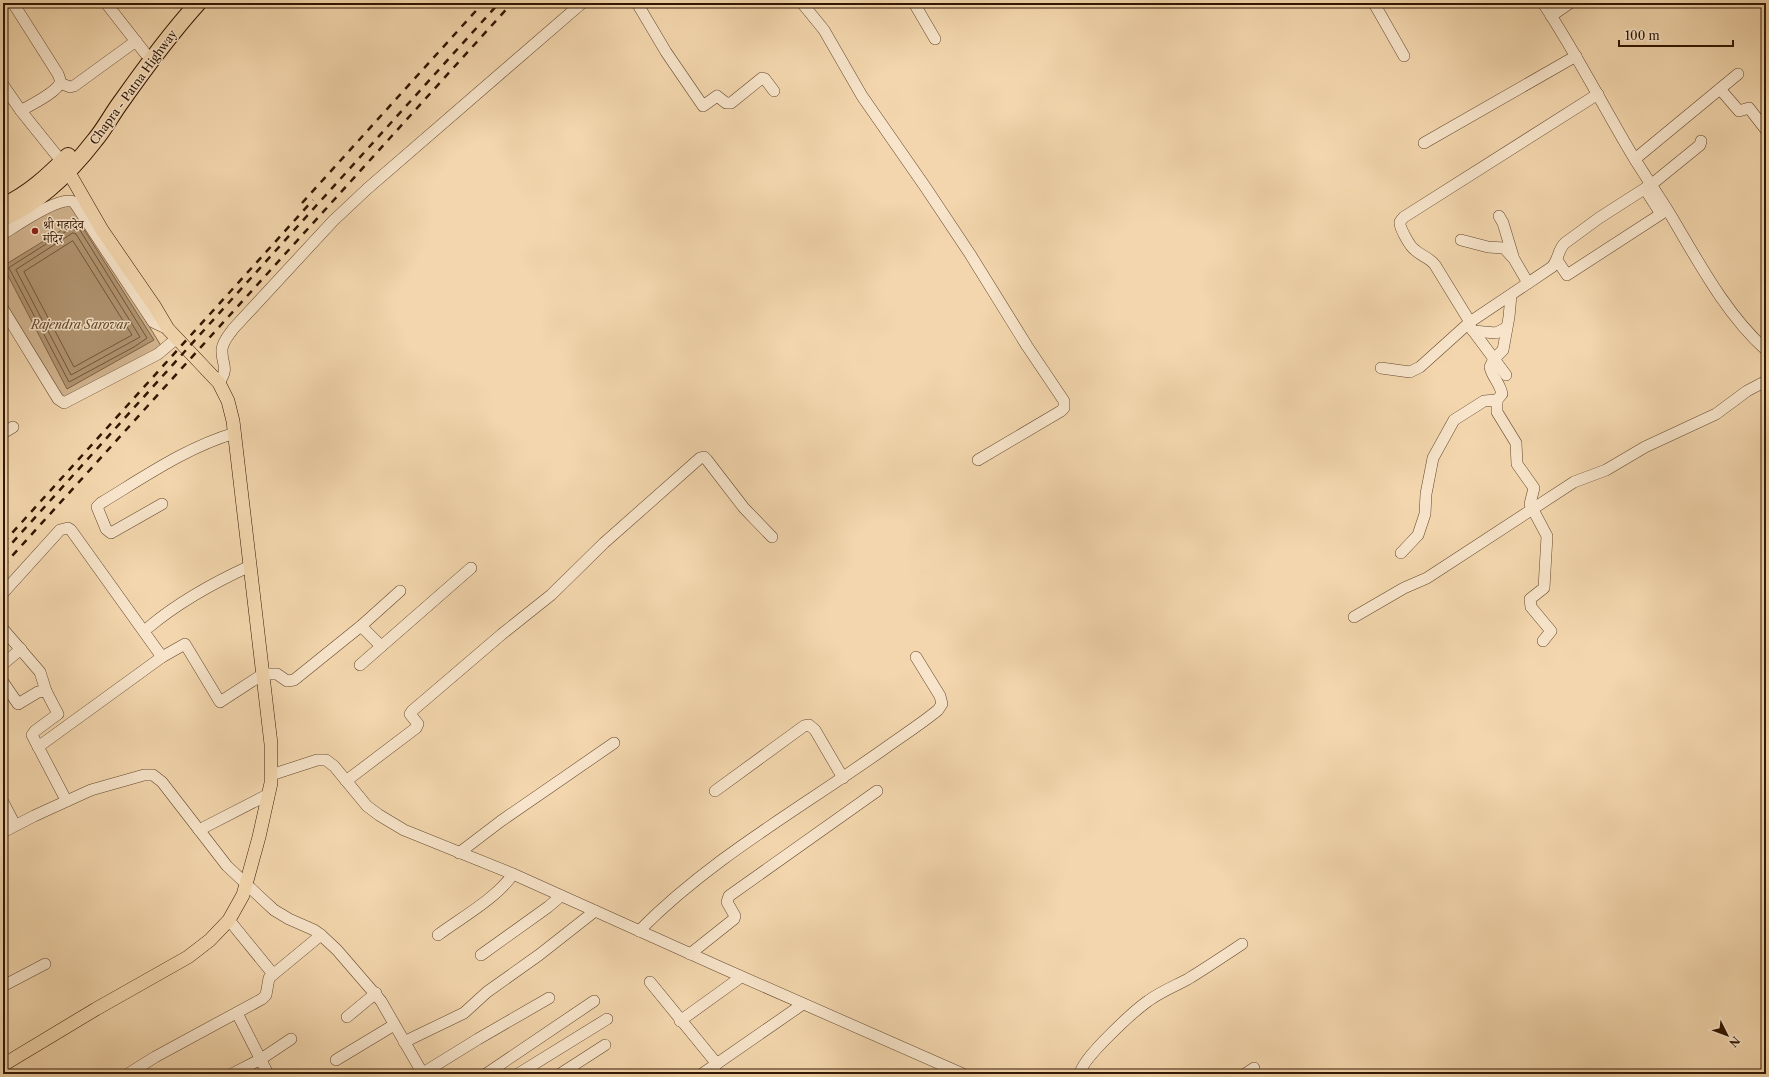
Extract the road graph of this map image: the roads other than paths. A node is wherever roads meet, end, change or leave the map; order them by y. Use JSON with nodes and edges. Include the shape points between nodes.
{"nodes":[{"id":1,"x":13,"y":3,"type":"edge"},
{"id":2,"x":106,"y":3,"type":"edge"},
{"id":3,"x":187,"y":3,"type":"edge"},
{"id":4,"x":198,"y":3,"type":"edge"},
{"id":5,"x":582,"y":3,"type":"edge"},
{"id":6,"x":637,"y":3,"type":"edge"},
{"id":7,"x":802,"y":3,"type":"edge"},
{"id":8,"x":914,"y":3,"type":"edge"},
{"id":9,"x":1543,"y":3,"type":"edge"},
{"id":10,"x":1570,"y":3,"type":"edge"},
{"id":11,"x":1374,"y":4,"type":"edge"},
{"id":12,"x":1551,"y":16,"type":"junction"},
{"id":13,"x":935,"y":39,"type":"dead end"},
{"id":14,"x":141,"y":47,"type":"junction"},
{"id":15,"x":1404,"y":56,"type":"dead end"},
{"id":16,"x":1576,"y":56,"type":"junction"},
{"id":17,"x":1738,"y":74,"type":"dead end"},
{"id":18,"x":60,"y":83,"type":"junction"},
{"id":19,"x":3,"y":86,"type":"edge"},
{"id":20,"x":1720,"y":89,"type":"junction"},
{"id":21,"x":774,"y":91,"type":"dead end"},
{"id":22,"x":1598,"y":94,"type":"junction"},
{"id":23,"x":21,"y":111,"type":"junction"},
{"id":24,"x":1766,"y":130,"type":"edge"},
{"id":25,"x":1424,"y":142,"type":"dead end"},
{"id":26,"x":1701,"y":142,"type":"dead end"},
{"id":27,"x":1635,"y":159,"type":"junction"},
{"id":28,"x":65,"y":166,"type":"junction"},
{"id":29,"x":1648,"y":187,"type":"junction"},
{"id":30,"x":3,"y":206,"type":"edge"},
{"id":31,"x":1499,"y":216,"type":"dead end"},
{"id":32,"x":3,"y":218,"type":"edge"},
{"id":33,"x":3,"y":234,"type":"edge"},
{"id":34,"x":1461,"y":240,"type":"dead end"},
{"id":35,"x":1514,"y":259,"type":"junction"},
{"id":36,"x":1557,"y":260,"type":"junction"},
{"id":37,"x":1528,"y":283,"type":"junction"},
{"id":38,"x":1510,"y":295,"type":"junction"},
{"id":39,"x":5,"y":316,"type":"edge"},
{"id":40,"x":1471,"y":325,"type":"junction"},
{"id":41,"x":1506,"y":328,"type":"junction"},
{"id":42,"x":173,"y":334,"type":"junction"},
{"id":43,"x":1766,"y":350,"type":"edge"},
{"id":44,"x":1494,"y":359,"type":"junction"},
{"id":45,"x":1381,"y":368,"type":"dead end"},
{"id":46,"x":1506,"y":375,"type":"dead end"},
{"id":47,"x":1766,"y":381,"type":"edge"},
{"id":48,"x":219,"y":383,"type":"junction"},
{"id":49,"x":1497,"y":400,"type":"junction"},
{"id":50,"x":235,"y":433,"type":"junction"},
{"id":51,"x":978,"y":460,"type":"dead end"},
{"id":52,"x":162,"y":504,"type":"dead end"},
{"id":53,"x":1533,"y":509,"type":"junction"},
{"id":54,"x":772,"y":537,"type":"dead end"},
{"id":55,"x":1401,"y":553,"type":"dead end"},
{"id":56,"x":250,"y":566,"type":"junction"},
{"id":57,"x":471,"y":568,"type":"dead end"},
{"id":58,"x":400,"y":592,"type":"dead end"},
{"id":59,"x":3,"y":593,"type":"edge"},
{"id":60,"x":1354,"y":617,"type":"dead end"},
{"id":61,"x":361,"y":626,"type":"junction"},
{"id":62,"x":148,"y":628,"type":"dead end"},
{"id":63,"x":3,"y":629,"type":"edge"},
{"id":64,"x":1543,"y":641,"type":"dead end"},
{"id":65,"x":381,"y":646,"type":"junction"},
{"id":66,"x":21,"y":649,"type":"junction"},
{"id":67,"x":162,"y":657,"type":"junction"},
{"id":68,"x":916,"y":657,"type":"dead end"},
{"id":69,"x":3,"y":664,"type":"edge"},
{"id":70,"x":360,"y":665,"type":"dead end"},
{"id":71,"x":263,"y":674,"type":"junction"},
{"id":72,"x":3,"y":682,"type":"edge"},
{"id":73,"x":46,"y":691,"type":"junction"},
{"id":74,"x":614,"y":743,"type":"dead end"},
{"id":75,"x":38,"y":747,"type":"junction"},
{"id":76,"x":271,"y":775,"type":"junction"},
{"id":77,"x":843,"y":778,"type":"junction"},
{"id":78,"x":346,"y":781,"type":"junction"},
{"id":79,"x":715,"y":791,"type":"dead end"},
{"id":80,"x":877,"y":791,"type":"dead end"},
{"id":81,"x":269,"y":794,"type":"junction"},
{"id":82,"x":66,"y":800,"type":"junction"},
{"id":83,"x":3,"y":802,"type":"edge"},
{"id":84,"x":15,"y":826,"type":"junction"},
{"id":85,"x":199,"y":830,"type":"junction"},
{"id":86,"x":3,"y":832,"type":"edge"},
{"id":87,"x":450,"y":849,"type":"junction"},
{"id":88,"x":513,"y":874,"type":"junction"},
{"id":89,"x":246,"y":884,"type":"junction"},
{"id":90,"x":561,"y":896,"type":"junction"},
{"id":91,"x":595,"y":911,"type":"junction"},
{"id":92,"x":229,"y":920,"type":"junction"},
{"id":93,"x":639,"y":931,"type":"junction"},
{"id":94,"x":321,"y":935,"type":"junction"},
{"id":95,"x":438,"y":935,"type":"dead end"},
{"id":96,"x":1242,"y":944,"type":"dead end"},
{"id":97,"x":690,"y":954,"type":"junction"},
{"id":98,"x":481,"y":955,"type":"dead end"},
{"id":99,"x":45,"y":964,"type":"dead end"},
{"id":100,"x":273,"y":974,"type":"junction"},
{"id":101,"x":741,"y":977,"type":"junction"},
{"id":102,"x":650,"y":982,"type":"dead end"},
{"id":103,"x":3,"y":986,"type":"edge"},
{"id":104,"x":376,"y":993,"type":"junction"},
{"id":105,"x":549,"y":998,"type":"dead end"},
{"id":106,"x":594,"y":1001,"type":"dead end"},
{"id":107,"x":803,"y":1004,"type":"junction"},
{"id":108,"x":237,"y":1013,"type":"junction"},
{"id":109,"x":347,"y":1017,"type":"dead end"},
{"id":110,"x":607,"y":1019,"type":"dead end"},
{"id":111,"x":680,"y":1021,"type":"junction"},
{"id":112,"x":394,"y":1025,"type":"junction"},
{"id":113,"x":291,"y":1039,"type":"dead end"},
{"id":114,"x":404,"y":1042,"type":"junction"},
{"id":115,"x":605,"y":1046,"type":"dead end"},
{"id":116,"x":261,"y":1058,"type":"junction"},
{"id":117,"x":336,"y":1060,"type":"dead end"},
{"id":118,"x":717,"y":1064,"type":"junction"},
{"id":119,"x":3,"y":1065,"type":"edge"},
{"id":120,"x":128,"y":1074,"type":"edge"},
{"id":121,"x":232,"y":1074,"type":"edge"},
{"id":122,"x":268,"y":1074,"type":"edge"},
{"id":123,"x":423,"y":1074,"type":"edge"},
{"id":124,"x":486,"y":1074,"type":"edge"},
{"id":125,"x":518,"y":1074,"type":"edge"},
{"id":126,"x":560,"y":1074,"type":"edge"},
{"id":127,"x":702,"y":1074,"type":"edge"},
{"id":128,"x":964,"y":1074,"type":"edge"},
{"id":129,"x":1080,"y":1074,"type":"edge"}],
"edges":[{"from":1,"to":18,"type":"street","via":[[58,74]]},
{"from":2,"to":14,"type":"street"},
{"from":3,"to":14,"type":"highway","name":"Chapra - Patna Highway"},
{"from":4,"to":28,"type":"highway","name":"Chapra - Patna Highway","via":[[175,28],[96,139]]},
{"from":5,"to":48,"type":"street","via":[[333,221],[225,341],[222,349],[224,376]]},
{"from":6,"to":21,"type":"street","via":[[666,52],[703,106],[717,96],[726,103],[731,103],[762,78]]},
{"from":7,"to":51,"type":"street","via":[[824,30],[862,96],[970,254],[1026,346],[1064,401],[1064,408],[1061,411]]},
{"from":8,"to":13,"type":"street"},
{"from":9,"to":12,"type":"street"},
{"from":10,"to":12,"type":"street"},
{"from":11,"to":15,"type":"street"},
{"from":12,"to":16,"type":"street"},
{"from":14,"to":18,"type":"street","via":[[74,86]]},
{"from":14,"to":28,"type":"highway","name":"Chapra - Patna Highway"},
{"from":16,"to":22,"type":"street"},
{"from":16,"to":25,"type":"street"},
{"from":17,"to":20,"type":"street"},
{"from":18,"to":23,"type":"street","via":[[54,91]]},
{"from":19,"to":23,"type":"street"},
{"from":20,"to":24,"type":"street","via":[[1739,111],[1748,108]]},
{"from":20,"to":27,"type":"street"},
{"from":22,"to":27,"type":"street"},
{"from":22,"to":40,"type":"street","via":[[1401,221],[1401,226],[1413,248],[1435,264]]},
{"from":23,"to":28,"type":"street"},
{"from":26,"to":29,"type":"street"},
{"from":27,"to":29,"type":"street"},
{"from":28,"to":30,"type":"highway","name":"Chapra - Patna Highway","via":[[23,196]]},
{"from":28,"to":32,"type":"highway","name":"Chapra - Patna Highway","via":[[52,187],[28,205]]},
{"from":28,"to":42,"type":"main road","via":[[102,230]]},
{"from":29,"to":36,"type":"street","via":[[1565,242]]},
{"from":29,"to":36,"type":"street","via":[[1661,214],[1567,275]]},
{"from":29,"to":43,"type":"street","via":[[1732,311],[1752,337]]},
{"from":31,"to":35,"type":"street"},
{"from":33,"to":42,"type":"street","via":[[63,201],[74,202],[153,322]]},
{"from":34,"to":35,"type":"street","via":[[1504,248]]},
{"from":35,"to":37,"type":"street"},
{"from":36,"to":37,"type":"street","via":[[1552,267]]},
{"from":37,"to":38,"type":"street"},
{"from":38,"to":40,"type":"street"},
{"from":38,"to":41,"type":"street"},
{"from":39,"to":42,"type":"street","via":[[58,399],[64,403],[158,354]]},
{"from":40,"to":41,"type":"street","via":[[1496,332]]},
{"from":40,"to":44,"type":"street"},
{"from":40,"to":45,"type":"street","via":[[1420,367],[1410,372]]},
{"from":41,"to":44,"type":"street","via":[[1502,350]]},
{"from":42,"to":48,"type":"main road"},
{"from":44,"to":46,"type":"street"},
{"from":44,"to":49,"type":"street","via":[[1490,367],[1491,375],[1501,388],[1502,394]]},
{"from":47,"to":53,"type":"street","via":[[1747,391],[1716,414],[1645,447],[1610,468],[1574,482]]},
{"from":48,"to":50,"type":"main road","via":[[228,401]]},
{"from":49,"to":53,"type":"street","via":[[1497,412],[1516,442],[1517,464],[1534,488],[1530,504]]},
{"from":49,"to":55,"type":"street","via":[[1484,401],[1454,420],[1433,458],[1425,514],[1418,535]]},
{"from":50,"to":52,"type":"street","via":[[190,450],[101,502],[97,507],[106,529],[111,533]]},
{"from":50,"to":56,"type":"main road"},
{"from":53,"to":60,"type":"street","via":[[1424,579]]},
{"from":53,"to":64,"type":"street","via":[[1547,536],[1544,588],[1530,599],[1531,607],[1551,631]]},
{"from":54,"to":78,"type":"street","via":[[744,508],[707,460],[704,457],[700,458],[604,543],[551,595],[412,711],[410,714],[418,724],[417,727]]},
{"from":56,"to":62,"type":"street","via":[[214,582],[176,606]]},
{"from":56,"to":71,"type":"main road"},
{"from":57,"to":65,"type":"street"},
{"from":58,"to":61,"type":"street"},
{"from":59,"to":67,"type":"street","via":[[60,530],[68,528]]},
{"from":61,"to":65,"type":"street"},
{"from":61,"to":71,"type":"street","via":[[294,680],[287,681],[275,673]]},
{"from":63,"to":66,"type":"street"},
{"from":65,"to":70,"type":"street"},
{"from":66,"to":69,"type":"street"},
{"from":66,"to":73,"type":"street","via":[[40,672]]},
{"from":67,"to":71,"type":"street","via":[[185,644],[220,702]]},
{"from":67,"to":75,"type":"street"},
{"from":68,"to":77,"type":"street","via":[[940,696],[940,707]]},
{"from":71,"to":76,"type":"main road","via":[[271,744]]},
{"from":72,"to":73,"type":"street","via":[[18,704],[38,692]]},
{"from":73,"to":75,"type":"street","via":[[58,714],[33,734]]},
{"from":74,"to":87,"type":"street","via":[[501,822]]},
{"from":75,"to":82,"type":"street"},
{"from":76,"to":78,"type":"street","via":[[323,759]]},
{"from":76,"to":81,"type":"main road"},
{"from":77,"to":79,"type":"street","via":[[809,725],[804,726]]},
{"from":77,"to":93,"type":"street","via":[[704,873],[662,907]]},
{"from":78,"to":87,"type":"street","via":[[367,806],[379,815],[404,830]]},
{"from":80,"to":97,"type":"street","via":[[729,896],[727,902],[734,918]]},
{"from":81,"to":85,"type":"street"},
{"from":81,"to":89,"type":"main road"},
{"from":82,"to":84,"type":"street"},
{"from":82,"to":85,"type":"street","via":[[91,790],[144,775],[153,775],[170,791]]},
{"from":83,"to":84,"type":"street"},
{"from":84,"to":86,"type":"street"},
{"from":85,"to":89,"type":"street","via":[[227,866]]},
{"from":87,"to":88,"type":"street"},
{"from":88,"to":90,"type":"street"},
{"from":88,"to":95,"type":"street","via":[[498,891]]},
{"from":89,"to":92,"type":"main road"},
{"from":89,"to":94,"type":"street","via":[[274,910]]},
{"from":90,"to":91,"type":"street"},
{"from":90,"to":98,"type":"street"},
{"from":91,"to":93,"type":"street"},
{"from":91,"to":114,"type":"street","via":[[487,992],[464,1013]]},
{"from":92,"to":100,"type":"street"},
{"from":92,"to":119,"type":"main road","via":[[188,958]]},
{"from":93,"to":97,"type":"street"},
{"from":94,"to":100,"type":"street"},
{"from":94,"to":104,"type":"street"},
{"from":96,"to":129,"type":"street","via":[[1139,1008],[1104,1041],[1083,1065]]},
{"from":97,"to":101,"type":"street"},
{"from":99,"to":103,"type":"street"},
{"from":100,"to":108,"type":"street","via":[[268,980],[265,997]]},
{"from":101,"to":107,"type":"street"},
{"from":101,"to":111,"type":"street"},
{"from":102,"to":111,"type":"street"},
{"from":104,"to":109,"type":"street"},
{"from":104,"to":112,"type":"street"},
{"from":105,"to":123,"type":"street"},
{"from":106,"to":124,"type":"street"},
{"from":107,"to":118,"type":"street"},
{"from":107,"to":128,"type":"street"},
{"from":108,"to":116,"type":"street"},
{"from":108,"to":120,"type":"street"},
{"from":110,"to":125,"type":"street"},
{"from":111,"to":118,"type":"street"},
{"from":112,"to":114,"type":"street"},
{"from":112,"to":117,"type":"street"},
{"from":113,"to":116,"type":"street"},
{"from":114,"to":123,"type":"street"},
{"from":115,"to":126,"type":"street"},
{"from":116,"to":121,"type":"street"},
{"from":116,"to":122,"type":"street"},
{"from":118,"to":127,"type":"street"}]}
